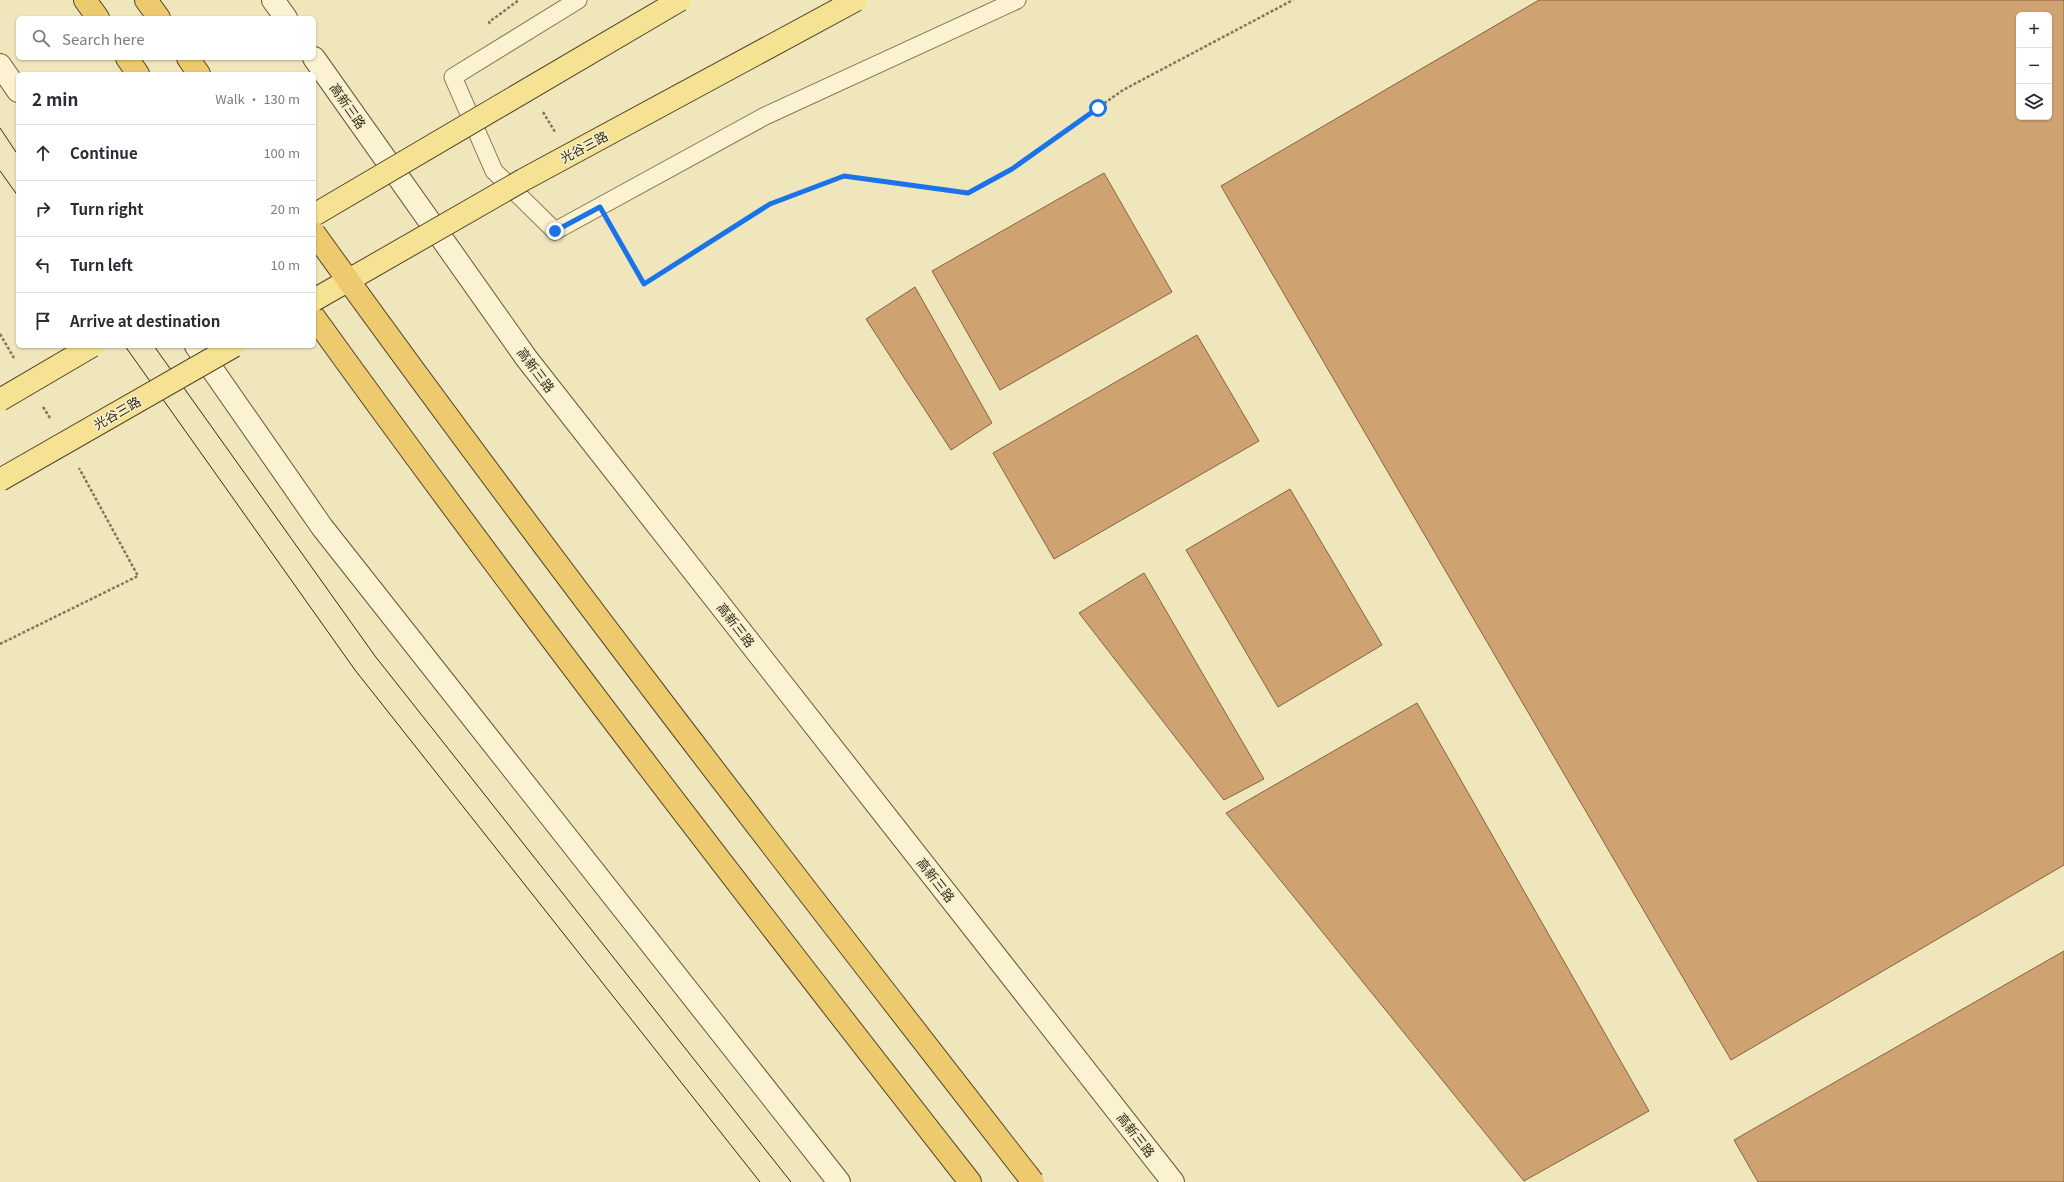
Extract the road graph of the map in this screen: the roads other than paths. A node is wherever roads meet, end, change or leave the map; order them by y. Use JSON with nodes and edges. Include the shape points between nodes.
{"nodes":[{"id":1,"x":85,"y":0,"type":"edge"},
{"id":2,"x":146,"y":0,"type":"edge"},
{"id":3,"x":273,"y":0,"type":"edge"},
{"id":4,"x":578,"y":0,"type":"edge"},
{"id":5,"x":680,"y":0,"type":"edge"},
{"id":6,"x":856,"y":0,"type":"edge"},
{"id":7,"x":1017,"y":0,"type":"edge"},
{"id":8,"x":97,"y":16,"type":"edge"},
{"id":9,"x":158,"y":16,"type":"edge"},
{"id":10,"x":285,"y":16,"type":"edge"},
{"id":11,"x":128,"y":60,"type":"edge"},
{"id":12,"x":189,"y":60,"type":"edge"},
{"id":13,"x":315,"y":60,"type":"edge"},
{"id":14,"x":0,"y":65,"type":"edge"},
{"id":15,"x":137,"y":72,"type":"edge"},
{"id":16,"x":198,"y":72,"type":"edge"},
{"id":17,"x":16,"y":88,"type":"edge"},
{"id":18,"x":316,"y":215,"type":"edge"},
{"id":19,"x":316,"y":236,"type":"edge"},
{"id":20,"x":316,"y":299,"type":"edge"},
{"id":21,"x":316,"y":320,"type":"edge"},
{"id":22,"x":89,"y":348,"type":"edge"},
{"id":23,"x":197,"y":348,"type":"edge"},
{"id":24,"x":231,"y":348,"type":"edge"},
{"id":25,"x":0,"y":400,"type":"edge"},
{"id":26,"x":0,"y":480,"type":"edge"},
{"id":27,"x":839,"y":1182,"type":"edge"},
{"id":28,"x":970,"y":1182,"type":"edge"},
{"id":29,"x":1033,"y":1182,"type":"edge"},
{"id":30,"x":1173,"y":1182,"type":"edge"}],
"edges":[{"from":1,"to":8,"type":"highway"},
{"from":2,"to":9,"type":"highway"},
{"from":3,"to":10,"type":"main road"},
{"from":4,"to":7,"type":"lane","via":[[453,76],[494,171],[555,231],[765,116]]},
{"from":5,"to":18,"type":"main road","bridge":true},
{"from":6,"to":20,"type":"main road","name":"光谷三路","bridge":true,"via":[[523,180]]},
{"from":11,"to":15,"type":"highway"},
{"from":12,"to":16,"type":"highway"},
{"from":13,"to":30,"type":"main road","name":"高新三路","via":[[527,360]]},
{"from":14,"to":17,"type":"main road"},
{"from":19,"to":29,"type":"highway","bridge":true,"via":[[440,409],[812,898]]},
{"from":21,"to":28,"type":"highway","via":[[401,438],[733,876]]},
{"from":22,"to":25,"type":"main road","bridge":true},
{"from":23,"to":27,"type":"main road","via":[[322,527]]},
{"from":24,"to":26,"type":"main road","name":"光谷三路","bridge":true}]}
